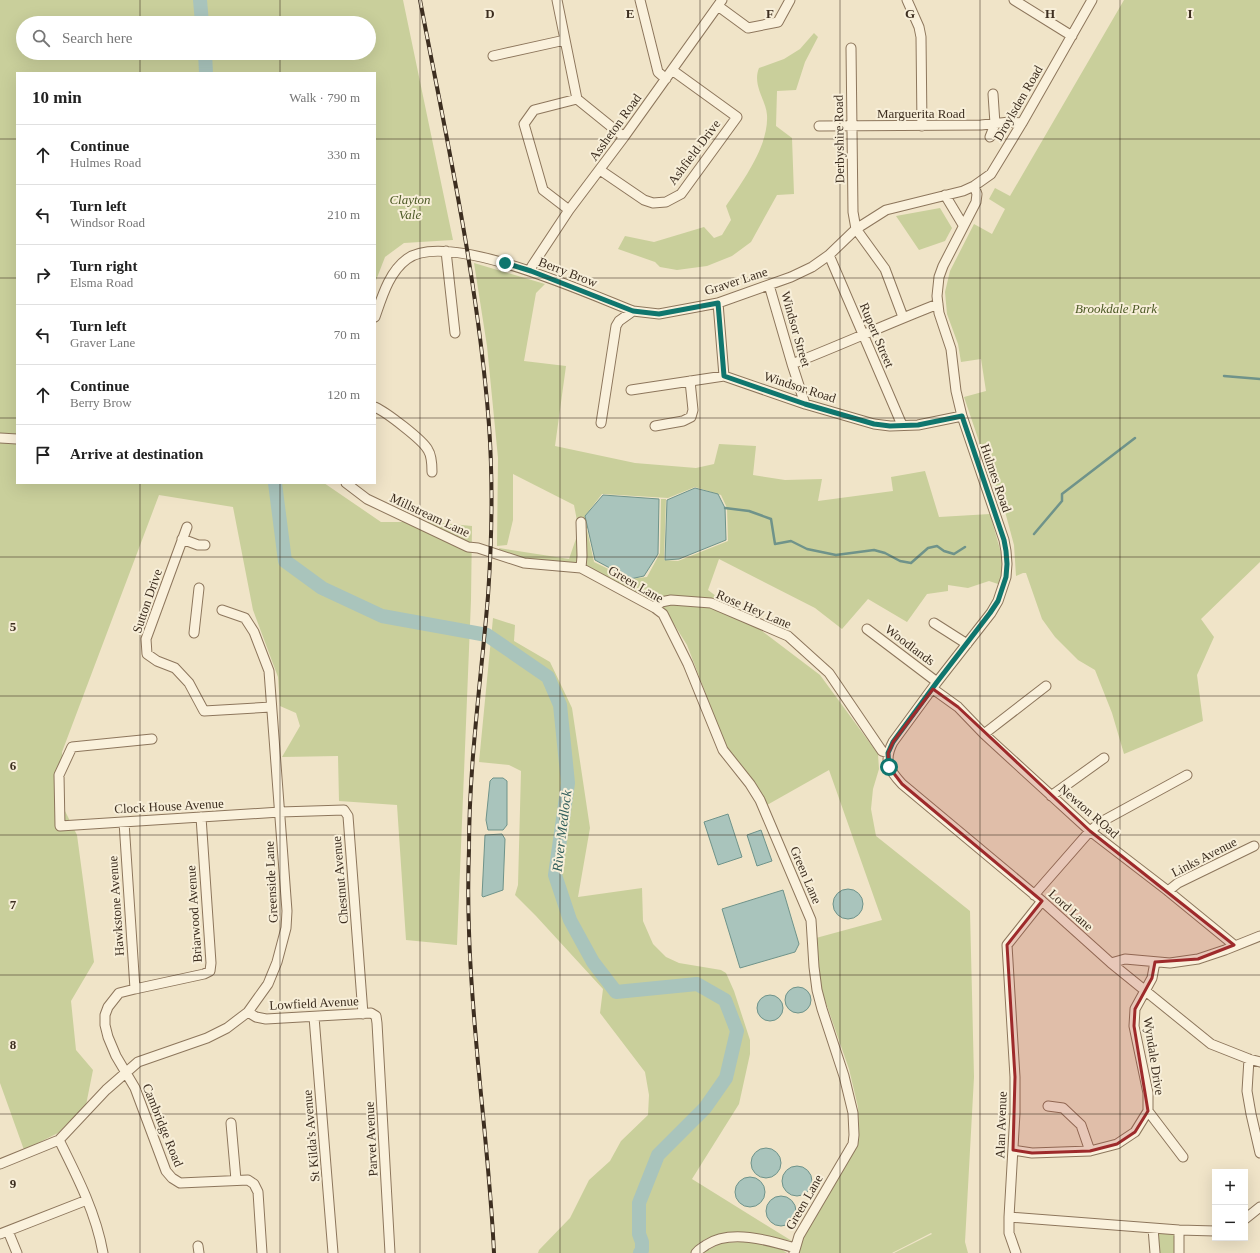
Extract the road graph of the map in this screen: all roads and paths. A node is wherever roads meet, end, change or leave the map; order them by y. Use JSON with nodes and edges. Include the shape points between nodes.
{"nodes":[{"id":1,"x":557,"y":0,"type":"edge"},
{"id":2,"x":640,"y":0,"type":"edge"},
{"id":3,"x":790,"y":0,"type":"edge"},
{"id":4,"x":907,"y":0,"type":"edge"},
{"id":5,"x":1014,"y":0,"type":"edge"},
{"id":6,"x":1092,"y":0,"type":"edge"},
{"id":7,"x":720,"y":3,"type":"edge"},
{"id":8,"x":1072,"y":36,"type":"junction"},
{"id":9,"x":565,"y":40,"type":"junction"},
{"id":10,"x":851,"y":48,"type":"dead end"},
{"id":11,"x":493,"y":56,"type":"dead end"},
{"id":12,"x":672,"y":70,"type":"junction"},
{"id":13,"x":666,"y":78,"type":"junction"},
{"id":14,"x":993,"y":94,"type":"dead end"},
{"id":15,"x":577,"y":100,"type":"junction"},
{"id":16,"x":1022,"y":123,"type":"junction"},
{"id":17,"x":995,"y":124,"type":"junction"},
{"id":18,"x":819,"y":126,"type":"dead end"},
{"id":19,"x":852,"y":126,"type":"junction"},
{"id":20,"x":922,"y":126,"type":"junction"},
{"id":21,"x":624,"y":137,"type":"junction"},
{"id":22,"x":990,"y":137,"type":"dead end"},
{"id":23,"x":600,"y":170,"type":"junction"},
{"id":24,"x":974,"y":186,"type":"junction"},
{"id":25,"x":945,"y":195,"type":"junction"},
{"id":26,"x":570,"y":210,"type":"junction"},
{"id":27,"x":963,"y":225,"type":"junction"},
{"id":28,"x":856,"y":229,"type":"junction"},
{"id":29,"x":446,"y":251,"type":"junction"},
{"id":30,"x":829,"y":255,"type":"junction"},
{"id":31,"x":531,"y":271,"type":"junction"},
{"id":32,"x":769,"y":285,"type":"junction"},
{"id":33,"x":718,"y":303,"type":"junction"},
{"id":34,"x":938,"y":304,"type":"junction"},
{"id":35,"x":633,"y":311,"type":"junction"},
{"id":36,"x":376,"y":314,"type":"edge"},
{"id":37,"x":904,"y":317,"type":"junction"},
{"id":38,"x":455,"y":333,"type":"dead end"},
{"id":39,"x":863,"y":336,"type":"junction"},
{"id":40,"x":792,"y":364,"type":"junction"},
{"id":41,"x":724,"y":376,"type":"junction"},
{"id":42,"x":690,"y":381,"type":"junction"},
{"id":43,"x":631,"y":390,"type":"dead end"},
{"id":44,"x":805,"y":404,"type":"junction"},
{"id":45,"x":376,"y":408,"type":"edge"},
{"id":46,"x":962,"y":416,"type":"junction"},
{"id":47,"x":601,"y":423,"type":"dead end"},
{"id":48,"x":902,"y":425,"type":"junction"},
{"id":49,"x":655,"y":426,"type":"dead end"},
{"id":50,"x":0,"y":438,"type":"edge"},
{"id":51,"x":16,"y":439,"type":"edge"},
{"id":52,"x":432,"y":472,"type":"dead end"},
{"id":53,"x":347,"y":484,"type":"edge"},
{"id":54,"x":581,"y":522,"type":"dead end"},
{"id":55,"x":187,"y":527,"type":"dead end"},
{"id":56,"x":182,"y":539,"type":"junction"},
{"id":57,"x":205,"y":545,"type":"dead end"},
{"id":58,"x":581,"y":568,"type":"junction"},
{"id":59,"x":200,"y":588,"type":"dead end"},
{"id":60,"x":655,"y":608,"type":"junction"},
{"id":61,"x":222,"y":610,"type":"dead end"},
{"id":62,"x":934,"y":622,"type":"dead end"},
{"id":63,"x":866,"y":629,"type":"dead end"},
{"id":64,"x":194,"y":632,"type":"dead end"},
{"id":65,"x":967,"y":644,"type":"junction"},
{"id":66,"x":935,"y":685,"type":"junction"},
{"id":67,"x":1046,"y":686,"type":"dead end"},
{"id":68,"x":271,"y":706,"type":"junction"},
{"id":69,"x":984,"y":734,"type":"junction"},
{"id":70,"x":152,"y":739,"type":"dead end"},
{"id":71,"x":888,"y":753,"type":"junction"},
{"id":72,"x":1104,"y":758,"type":"dead end"},
{"id":73,"x":1187,"y":775,"type":"dead end"},
{"id":74,"x":1051,"y":796,"type":"junction"},
{"id":75,"x":280,"y":812,"type":"junction"},
{"id":76,"x":201,"y":817,"type":"junction"},
{"id":77,"x":124,"y":822,"type":"junction"},
{"id":78,"x":1090,"y":832,"type":"junction"},
{"id":79,"x":1254,"y":846,"type":"dead end"},
{"id":80,"x":1168,"y":891,"type":"junction"},
{"id":81,"x":1034,"y":895,"type":"junction"},
{"id":82,"x":1042,"y":901,"type":"junction"},
{"id":83,"x":1259,"y":938,"type":"edge"},
{"id":84,"x":1234,"y":945,"type":"junction"},
{"id":85,"x":1155,"y":962,"type":"junction"},
{"id":86,"x":1111,"y":963,"type":"junction"},
{"id":87,"x":135,"y":989,"type":"junction"},
{"id":88,"x":1144,"y":991,"type":"junction"},
{"id":89,"x":248,"y":1012,"type":"junction"},
{"id":90,"x":363,"y":1014,"type":"junction"},
{"id":91,"x":314,"y":1017,"type":"junction"},
{"id":92,"x":377,"y":1023,"type":"joint"},
{"id":93,"x":1249,"y":1059,"type":"junction"},
{"id":94,"x":1260,"y":1062,"type":"edge"},
{"id":95,"x":126,"y":1072,"type":"junction"},
{"id":96,"x":1048,"y":1106,"type":"dead end"},
{"id":97,"x":1148,"y":1112,"type":"junction"},
{"id":98,"x":231,"y":1123,"type":"dead end"},
{"id":99,"x":59,"y":1140,"type":"junction"},
{"id":100,"x":1013,"y":1150,"type":"junction"},
{"id":101,"x":1090,"y":1151,"type":"junction"},
{"id":102,"x":1260,"y":1153,"type":"edge"},
{"id":103,"x":1184,"y":1157,"type":"dead end"},
{"id":104,"x":0,"y":1164,"type":"edge"},
{"id":105,"x":236,"y":1180,"type":"junction"},
{"id":106,"x":87,"y":1200,"type":"junction"},
{"id":107,"x":1260,"y":1207,"type":"edge"},
{"id":108,"x":1009,"y":1217,"type":"junction"},
{"id":109,"x":1248,"y":1217,"type":"edge"},
{"id":110,"x":1153,"y":1228,"type":"junction"},
{"id":111,"x":1179,"y":1230,"type":"junction"},
{"id":112,"x":1212,"y":1231,"type":"edge"},
{"id":113,"x":4,"y":1232,"type":"edge"},
{"id":114,"x":794,"y":1250,"type":"edge"},
{"id":115,"x":17,"y":1253,"type":"edge"},
{"id":116,"x":103,"y":1253,"type":"edge"},
{"id":117,"x":262,"y":1253,"type":"edge"},
{"id":118,"x":334,"y":1253,"type":"edge"},
{"id":119,"x":390,"y":1253,"type":"edge"},
{"id":120,"x":696,"y":1253,"type":"edge"},
{"id":121,"x":1016,"y":1253,"type":"edge"},
{"id":122,"x":1155,"y":1253,"type":"edge"},
{"id":123,"x":1179,"y":1253,"type":"edge"}],
"edges":[{"from":1,"to":9,"type":"street"},
{"from":2,"to":13,"type":"street","via":[[658,72]]},
{"from":3,"to":7,"type":"street","via":[[778,22],[748,28]]},
{"from":4,"to":20,"type":"street","via":[[921,37]]},
{"from":5,"to":8,"type":"street"},
{"from":6,"to":8,"type":"street","name":"Droylsden Road"},
{"from":7,"to":12,"type":"street","name":"Assheton Road"},
{"from":8,"to":16,"type":"street","name":"Droylsden Road"},
{"from":9,"to":11,"type":"street"},
{"from":9,"to":15,"type":"street"},
{"from":10,"to":19,"type":"street","name":"Derbyshire Road"},
{"from":12,"to":13,"type":"street","name":"Assheton Road"},
{"from":12,"to":23,"type":"street","name":"Ashfield Drive","via":[[737,117],[681,194],[666,202],[653,203],[644,200]]},
{"from":13,"to":21,"type":"street","name":"Assheton Road"},
{"from":14,"to":17,"type":"street"},
{"from":15,"to":21,"type":"street"},
{"from":15,"to":26,"type":"street","via":[[534,110],[524,124],[543,190]]},
{"from":16,"to":17,"type":"street","name":"Marguerita Road"},
{"from":16,"to":24,"type":"street","name":"Droylsden Road","via":[[991,174]]},
{"from":17,"to":20,"type":"street","name":"Marguerita Road"},
{"from":17,"to":22,"type":"street"},
{"from":18,"to":19,"type":"street","name":"Marguerita Road"},
{"from":19,"to":20,"type":"street","name":"Marguerita Road"},
{"from":19,"to":28,"type":"street","name":"Derbyshire Road","via":[[853,212]]},
{"from":21,"to":23,"type":"street","name":"Assheton Road"},
{"from":23,"to":26,"type":"street","name":"Assheton Road"},
{"from":24,"to":25,"type":"street","name":"Droylsden Road"},
{"from":24,"to":27,"type":"street","name":"Hulmes Road","via":[[976,202]]},
{"from":25,"to":27,"type":"street"},
{"from":25,"to":28,"type":"street","name":"Graver Lane","via":[[886,210]]},
{"from":26,"to":31,"type":"street","name":"Assheton Road"},
{"from":27,"to":34,"type":"street","name":"Hulmes Road","via":[[939,277]]},
{"from":28,"to":30,"type":"street","name":"Graver Lane"},
{"from":28,"to":37,"type":"street","via":[[885,269]]},
{"from":29,"to":31,"type":"street","name":"Berry Brow"},
{"from":29,"to":36,"type":"street","name":"Berry Brow","via":[[422,252],[406,259],[392,276]]},
{"from":29,"to":38,"type":"street"},
{"from":30,"to":32,"type":"street","name":"Graver Lane","via":[[812,267]]},
{"from":30,"to":39,"type":"street","name":"Rupert Street"},
{"from":31,"to":35,"type":"street","name":"Berry Brow"},
{"from":32,"to":33,"type":"street","name":"Graver Lane"},
{"from":32,"to":40,"type":"street","name":"Windsor Street"},
{"from":33,"to":35,"type":"street","name":"Graver Lane","via":[[659,314]]},
{"from":33,"to":41,"type":"street"},
{"from":34,"to":37,"type":"street"},
{"from":34,"to":46,"type":"street","name":"Hulmes Road","via":[[951,349]]},
{"from":35,"to":47,"type":"street","via":[[616,326]]},
{"from":37,"to":39,"type":"street"},
{"from":39,"to":40,"type":"street"},
{"from":39,"to":48,"type":"street","name":"Rupert Street"},
{"from":40,"to":44,"type":"street","name":"Windsor Street"},
{"from":41,"to":42,"type":"street","name":"Windsor Road"},
{"from":41,"to":44,"type":"street","name":"Windsor Road"},
{"from":42,"to":43,"type":"street","name":"Windsor Road"},
{"from":42,"to":49,"type":"street","via":[[693,410],[691,417]]},
{"from":44,"to":48,"type":"street","name":"Windsor Road","via":[[874,424]]},
{"from":45,"to":52,"type":"street","via":[[424,444],[429,451]]},
{"from":46,"to":48,"type":"street","name":"Windsor Road","via":[[918,425]]},
{"from":46,"to":65,"type":"street","name":"Hulmes Road","via":[[1004,540],[1007,564],[1006,577],[998,601]]},
{"from":50,"to":51,"type":"street"},
{"from":53,"to":58,"type":"street","name":"Millstream Lane","via":[[366,499],[468,547],[524,562]]},
{"from":54,"to":58,"type":"street"},
{"from":55,"to":56,"type":"street","name":"Sutton Drive"},
{"from":56,"to":57,"type":"street"},
{"from":56,"to":68,"type":"street","name":"Sutton Drive","via":[[146,639],[147,654],[175,668],[188,683],[204,712]]},
{"from":58,"to":60,"type":"street","name":"Green Lane"},
{"from":59,"to":64,"type":"street"},
{"from":60,"to":71,"type":"street","name":"Rose Hey Lane","via":[[661,602],[671,600],[711,603],[788,636],[829,673],[882,751]]},
{"from":60,"to":114,"type":"street","name":"Green Lane","via":[[663,614],[678,643],[723,750],[760,800],[811,920],[817,990],[853,1113],[854,1135],[850,1151],[805,1225]]},
{"from":61,"to":68,"type":"street","name":"Greenside Lane","via":[[245,618],[254,632],[269,671]]},
{"from":62,"to":65,"type":"street"},
{"from":63,"to":66,"type":"street","name":"Woodlands"},
{"from":65,"to":66,"type":"street","name":"Hulmes Road"},
{"from":66,"to":69,"type":"street","name":"Newton ROad"},
{"from":66,"to":71,"type":"street","name":"Hulmes Road","via":[[900,731]]},
{"from":67,"to":69,"type":"street"},
{"from":68,"to":75,"type":"street","name":"Greenside Lane"},
{"from":69,"to":74,"type":"street","name":"Newton ROad"},
{"from":70,"to":77,"type":"street","name":"Clock House Avenue","via":[[72,747],[59,775],[60,826]]},
{"from":71,"to":81,"type":"street","name":"Lord Lane","via":[[889,767],[902,784]]},
{"from":72,"to":74,"type":"street"},
{"from":73,"to":78,"type":"street","via":[[1101,822]]},
{"from":74,"to":78,"type":"street","name":"Newton ROad"},
{"from":75,"to":76,"type":"street","name":"Clock House Avenue"},
{"from":75,"to":89,"type":"street","name":"Greenside Lane","via":[[286,928],[268,984]]},
{"from":75,"to":90,"type":"street","name":"Chestnut Avenue","via":[[347,812]]},
{"from":76,"to":77,"type":"street","name":"Clock House Avenue"},
{"from":76,"to":87,"type":"street","name":"Briarwood Avenue","via":[[210,971]]},
{"from":77,"to":87,"type":"street","name":"Hawkstone Avenue"},
{"from":78,"to":80,"type":"street","name":"Newton ROad"},
{"from":78,"to":81,"type":"street"},
{"from":79,"to":80,"type":"street","name":"Links Avenue","via":[[1178,882]]},
{"from":80,"to":84,"type":"street","name":"Newton ROad"},
{"from":81,"to":82,"type":"street","name":"Lord Lane"},
{"from":82,"to":86,"type":"street","name":"Lord Lane"},
{"from":82,"to":100,"type":"street","name":"Alan Avenue","via":[[1007,945],[1015,1077]]},
{"from":83,"to":84,"type":"street"},
{"from":84,"to":85,"type":"street","via":[[1198,959],[1170,963]]},
{"from":85,"to":86,"type":"street","via":[[1125,959]]},
{"from":85,"to":88,"type":"street","name":"Wyndale Drive","via":[[1152,978]]},
{"from":86,"to":88,"type":"street","name":"Lord Lane"},
{"from":87,"to":95,"type":"street","name":"Briarwood Avenue","via":[[119,993],[105,1015],[108,1037]]},
{"from":88,"to":93,"type":"street","name":"Lord Lane","via":[[1211,1044]]},
{"from":88,"to":97,"type":"street","name":"Wyndale Drive","via":[[1135,1010],[1134,1026],[1148,1093]]},
{"from":89,"to":91,"type":"street","name":"Lowfield Avenue","via":[[266,1019]]},
{"from":89,"to":95,"type":"street","name":"Greenside Lane","via":[[228,1028],[138,1062]]},
{"from":90,"to":91,"type":"street","name":"Lowfield Avenue"},
{"from":90,"to":92,"type":"street","name":"Lowfield Avenue","via":[[374,1014]]},
{"from":91,"to":118,"type":"street","name":"St Kilda's Avenue"},
{"from":92,"to":119,"type":"street","name":"Parvet Avenue"},
{"from":93,"to":94,"type":"street","name":"Lord Lane"},
{"from":93,"to":102,"type":"street","via":[[1247,1091]]},
{"from":95,"to":99,"type":"street","name":"Greenside Lane"},
{"from":95,"to":105,"type":"street","name":"Cambridge Road","via":[[135,1088],[166,1171],[172,1178],[180,1183]]},
{"from":96,"to":101,"type":"street","via":[[1064,1108],[1081,1125]]},
{"from":97,"to":101,"type":"street","name":"Wyndale Drive","via":[[1136,1132],[1117,1144]]},
{"from":97,"to":103,"type":"street","name":"Wyndale Drive"},
{"from":98,"to":105,"type":"street"},
{"from":99,"to":104,"type":"street","name":"Greenside Lane"},
{"from":99,"to":106,"type":"street"},
{"from":100,"to":101,"type":"street","name":"Wyndale Drive","via":[[1032,1153]]},
{"from":100,"to":108,"type":"street","name":"Alan Avenue"},
{"from":105,"to":117,"type":"street","name":"Cambridge Road","via":[[248,1180],[254,1184],[258,1192]]},
{"from":106,"to":113,"type":"street"},
{"from":106,"to":116,"type":"street"},
{"from":107,"to":109,"type":"street"},
{"from":108,"to":110,"type":"street"},
{"from":108,"to":121,"type":"street","name":"Alan Avenue","via":[[1009,1233]]},
{"from":110,"to":111,"type":"street"},
{"from":110,"to":122,"type":"street"},
{"from":111,"to":112,"type":"street"},
{"from":111,"to":123,"type":"street"},
{"from":113,"to":115,"type":"street"},
{"from":114,"to":120,"type":"street","via":[[754,1238],[726,1237],[709,1243]]}]}
